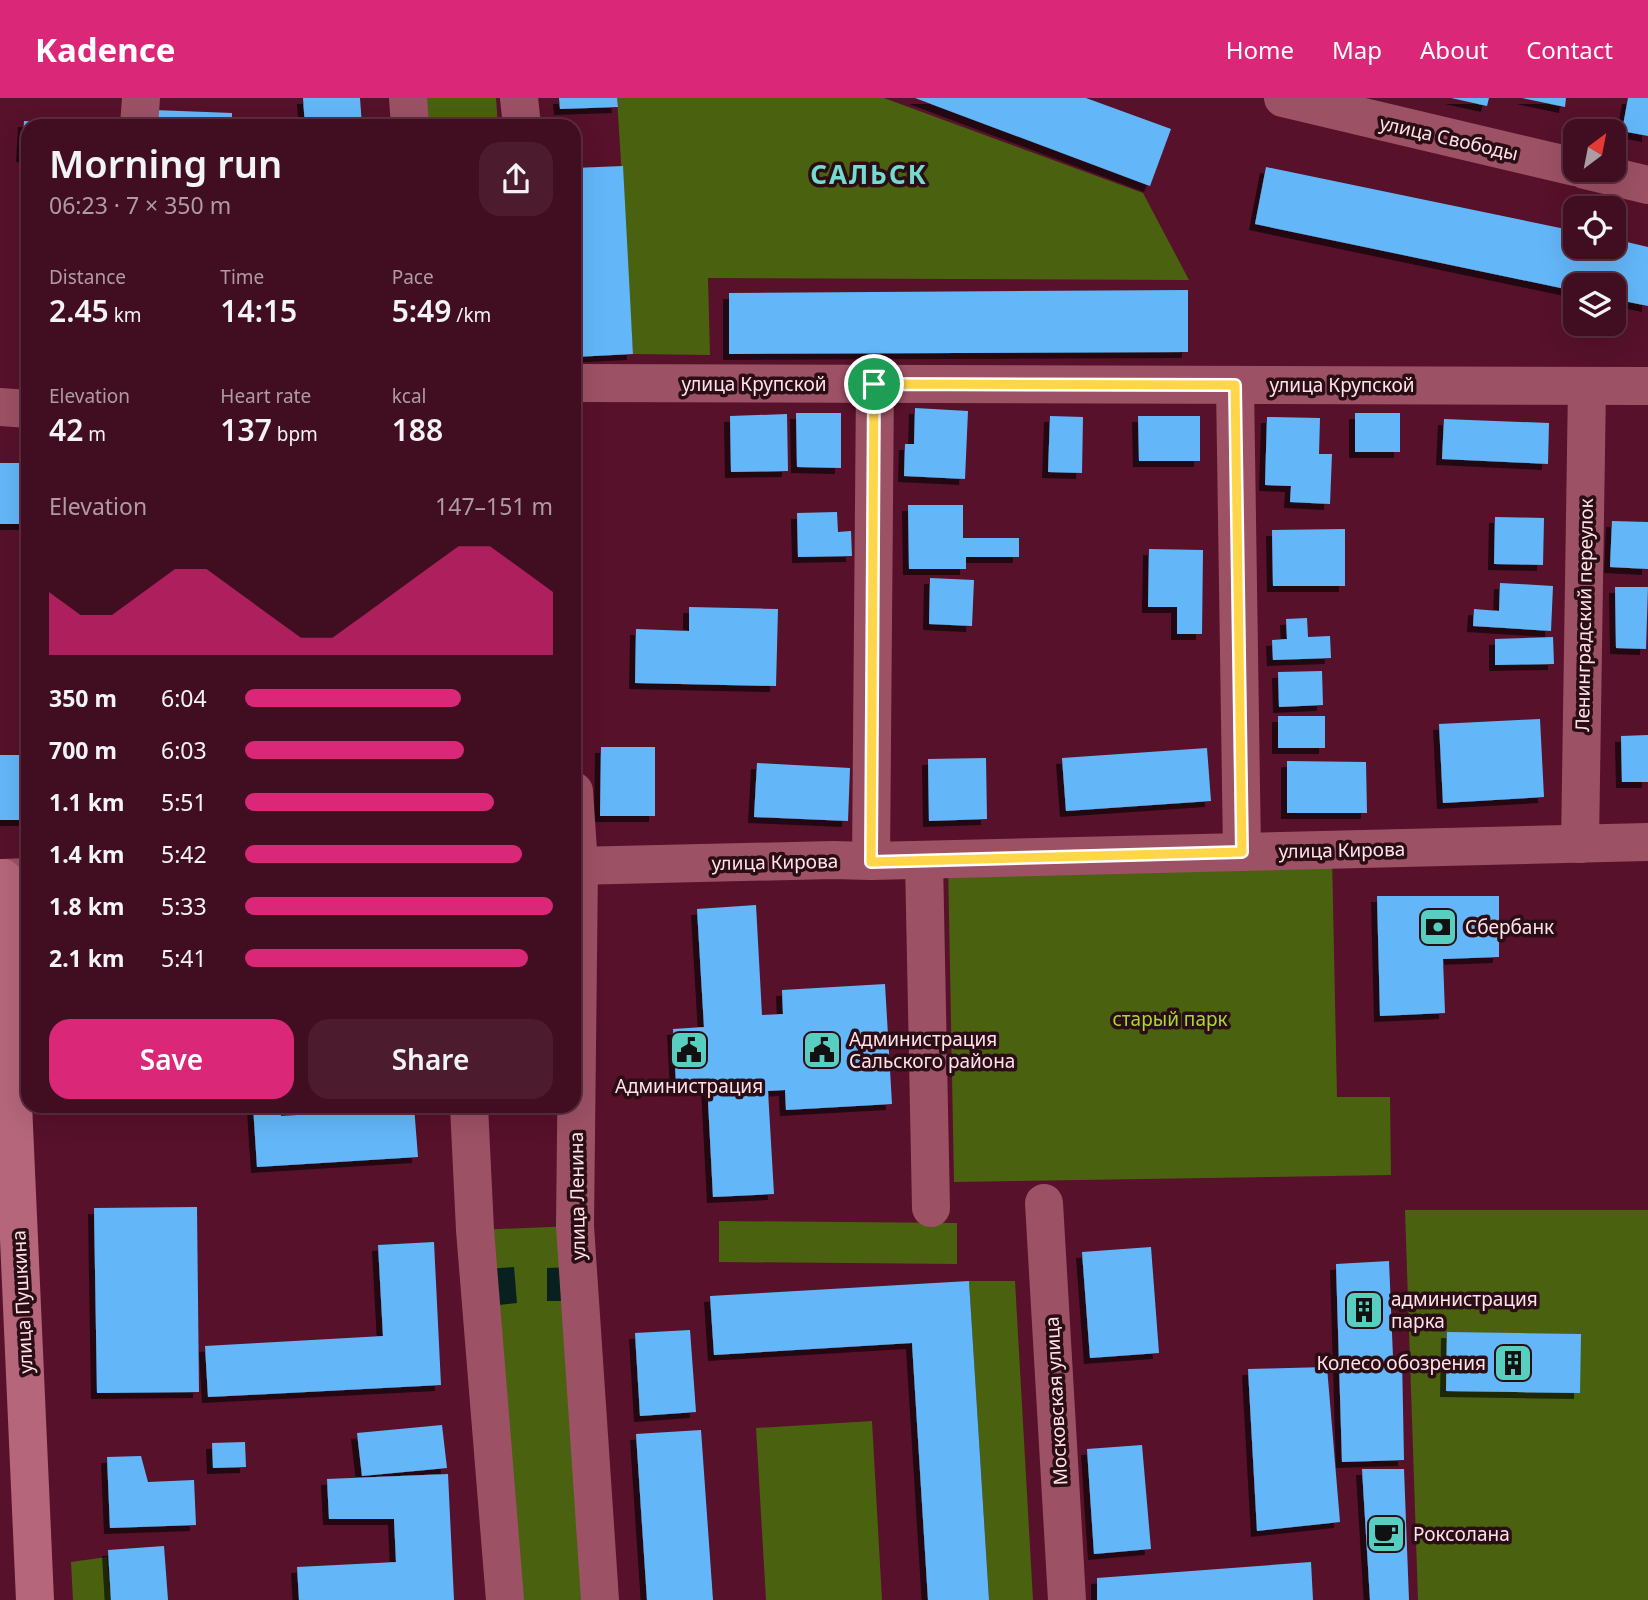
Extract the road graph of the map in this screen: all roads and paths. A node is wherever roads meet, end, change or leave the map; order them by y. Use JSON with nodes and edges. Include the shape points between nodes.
{"nodes":[{"id":1,"x":141,"y":98,"type":"edge"},
{"id":2,"x":408,"y":98,"type":"edge"},
{"id":3,"x":519,"y":98,"type":"edge"},
{"id":4,"x":1283,"y":98,"type":"edge"},
{"id":5,"x":140,"y":119,"type":"edge"},
{"id":6,"x":410,"y":119,"type":"edge"},
{"id":7,"x":521,"y":119,"type":"edge"},
{"id":8,"x":1563,"y":164,"type":"edge"},
{"id":9,"x":1626,"y":180,"type":"edge"},
{"id":10,"x":1648,"y":185,"type":"edge"},
{"id":11,"x":581,"y":383,"type":"edge"},
{"id":12,"x":874,"y":384,"type":"junction"},
{"id":13,"x":1235,"y":385,"type":"junction"},
{"id":14,"x":1587,"y":386,"type":"junction"},
{"id":15,"x":1648,"y":386,"type":"edge"},
{"id":16,"x":0,"y":407,"type":"edge"},
{"id":17,"x":21,"y":408,"type":"edge"},
{"id":18,"x":1648,"y":842,"type":"edge"},
{"id":19,"x":1580,"y":844,"type":"junction"},
{"id":20,"x":1242,"y":852,"type":"junction"},
{"id":21,"x":924,"y":860,"type":"junction"},
{"id":22,"x":871,"y":862,"type":"junction"},
{"id":23,"x":581,"y":866,"type":"edge"},
{"id":24,"x":10,"y":878,"type":"edge"},
{"id":25,"x":469,"y":1113,"type":"edge"},
{"id":26,"x":575,"y":1113,"type":"edge"},
{"id":27,"x":1044,"y":1203,"type":"dead end"},
{"id":28,"x":931,"y":1208,"type":"dead end"},
{"id":29,"x":35,"y":1600,"type":"edge"},
{"id":30,"x":505,"y":1600,"type":"edge"},
{"id":31,"x":600,"y":1600,"type":"edge"},
{"id":32,"x":1067,"y":1600,"type":"edge"}],
"edges":[{"from":1,"to":5,"type":"street"},
{"from":2,"to":6,"type":"street"},
{"from":3,"to":7,"type":"street"},
{"from":4,"to":8,"type":"street","name":"улица Свободы"},
{"from":9,"to":10,"type":"street"},
{"from":11,"to":12,"type":"street","name":"улица Крупской"},
{"from":12,"to":13,"type":"street","name":"улица Крупской"},
{"from":12,"to":22,"type":"street"},
{"from":13,"to":14,"type":"street","name":"улица Крупской"},
{"from":13,"to":20,"type":"street"},
{"from":14,"to":15,"type":"street","name":"улица Крупской"},
{"from":14,"to":19,"type":"street","name":"Ленинградский переулок"},
{"from":16,"to":17,"type":"street"},
{"from":18,"to":19,"type":"street","name":"улица Кирова"},
{"from":19,"to":20,"type":"street","name":"улица Кирова"},
{"from":20,"to":21,"type":"street","name":"улица Кирова"},
{"from":21,"to":22,"type":"street","name":"улица Кирова"},
{"from":21,"to":28,"type":"street"},
{"from":22,"to":23,"type":"street","name":"улица Кирова"},
{"from":24,"to":29,"type":"main road","name":"улица Пушкина"},
{"from":25,"to":30,"type":"street"},
{"from":26,"to":31,"type":"street","name":"улица Ленина","via":[[575,1226]]},
{"from":27,"to":32,"type":"street","name":"Московская улица"}]}
